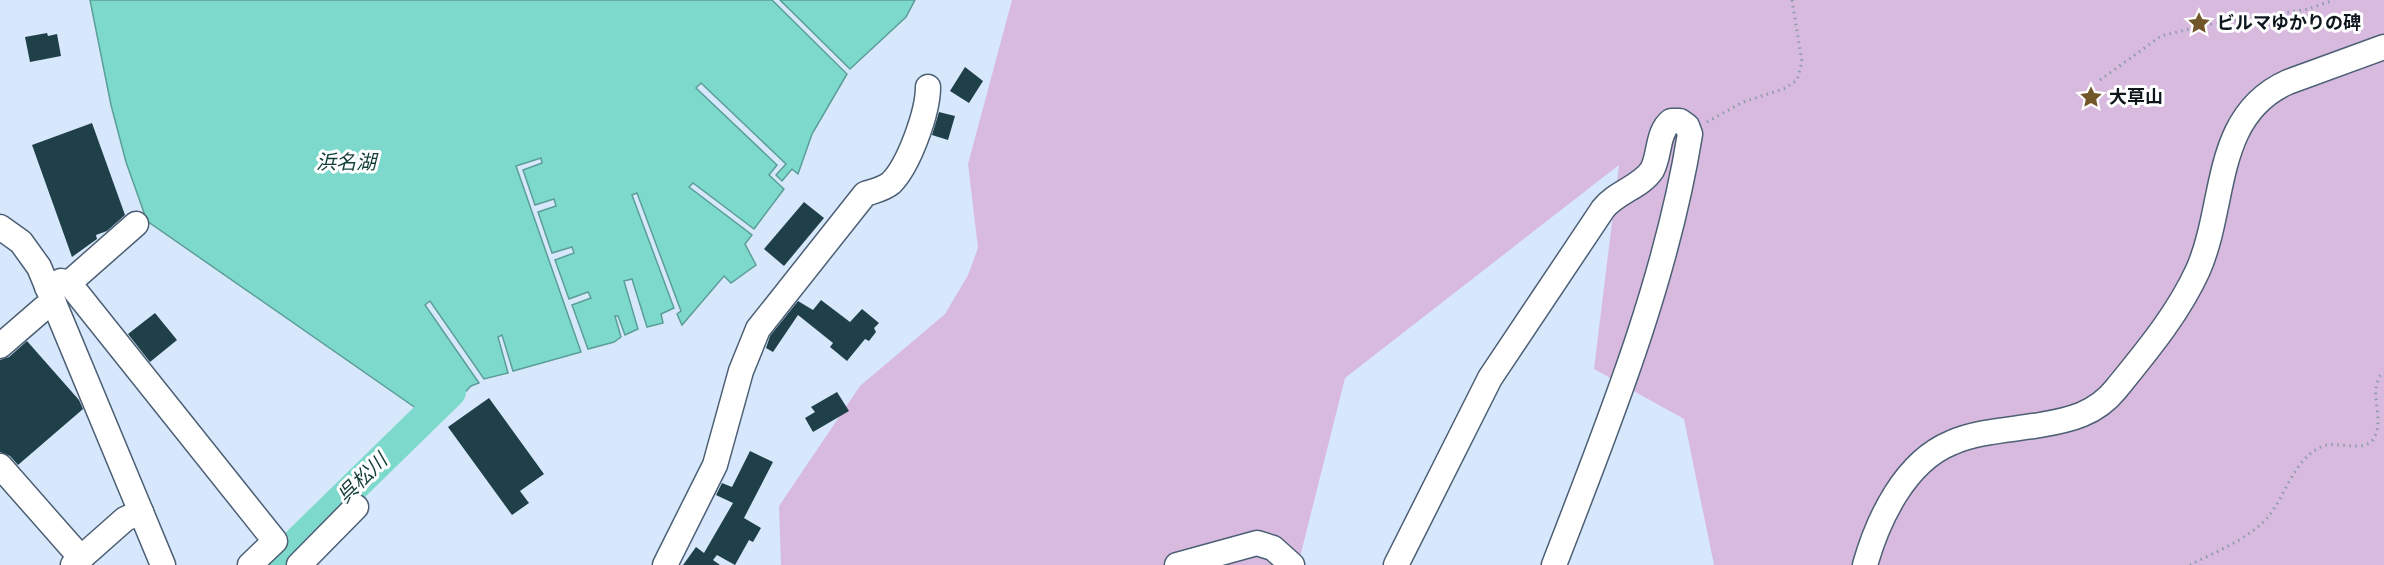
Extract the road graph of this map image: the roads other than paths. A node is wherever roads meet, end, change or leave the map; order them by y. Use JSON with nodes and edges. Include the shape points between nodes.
{"nodes":[{"id":1,"x":2384,"y":47,"type":"edge"},
{"id":2,"x":928,"y":87,"type":"dead end"},
{"id":3,"x":136,"y":224,"type":"dead end"},
{"id":4,"x":0,"y":227,"type":"edge"},
{"id":5,"x":57,"y":291,"type":"junction"},
{"id":6,"x":0,"y":346,"type":"edge"},
{"id":7,"x":0,"y":466,"type":"edge"},
{"id":8,"x":356,"y":507,"type":"dead end"},
{"id":9,"x":141,"y":512,"type":"junction"},
{"id":10,"x":77,"y":561,"type":"edge"},
{"id":11,"x":164,"y":565,"type":"edge"},
{"id":12,"x":250,"y":565,"type":"edge"},
{"id":13,"x":299,"y":565,"type":"edge"},
{"id":14,"x":665,"y":565,"type":"edge"},
{"id":15,"x":1177,"y":565,"type":"edge"},
{"id":16,"x":1292,"y":565,"type":"edge"},
{"id":17,"x":1396,"y":565,"type":"edge"},
{"id":18,"x":1554,"y":565,"type":"edge"},
{"id":19,"x":1865,"y":565,"type":"edge"}],
"edges":[{"from":1,"to":19,"type":"street","via":[[2274,88],[2252,106],[2233,137],[2212,228],[2189,288],[2107,399],[2090,412],[2069,420],[1977,435],[1941,447],[1922,462],[1893,499]]},
{"from":2,"to":14,"type":"street","via":[[928,99],[911,149],[895,177],[885,187],[865,194],[758,328],[741,370],[715,465]]},
{"from":3,"to":5,"type":"street"},
{"from":4,"to":5,"type":"street","via":[[28,250]]},
{"from":5,"to":6,"type":"street","via":[[44,308]]},
{"from":5,"to":9,"type":"street"},
{"from":5,"to":12,"type":"street","via":[[275,541]]},
{"from":7,"to":10,"type":"street"},
{"from":8,"to":13,"type":"street"},
{"from":9,"to":10,"type":"street","via":[[125,519]]},
{"from":9,"to":11,"type":"street"},
{"from":15,"to":16,"type":"street","via":[[1257,543],[1273,548]]},
{"from":17,"to":18,"type":"street","via":[[1490,378],[1603,209],[1651,171],[1667,124],[1680,121],[1690,132],[1667,237],[1635,345]]}]}
